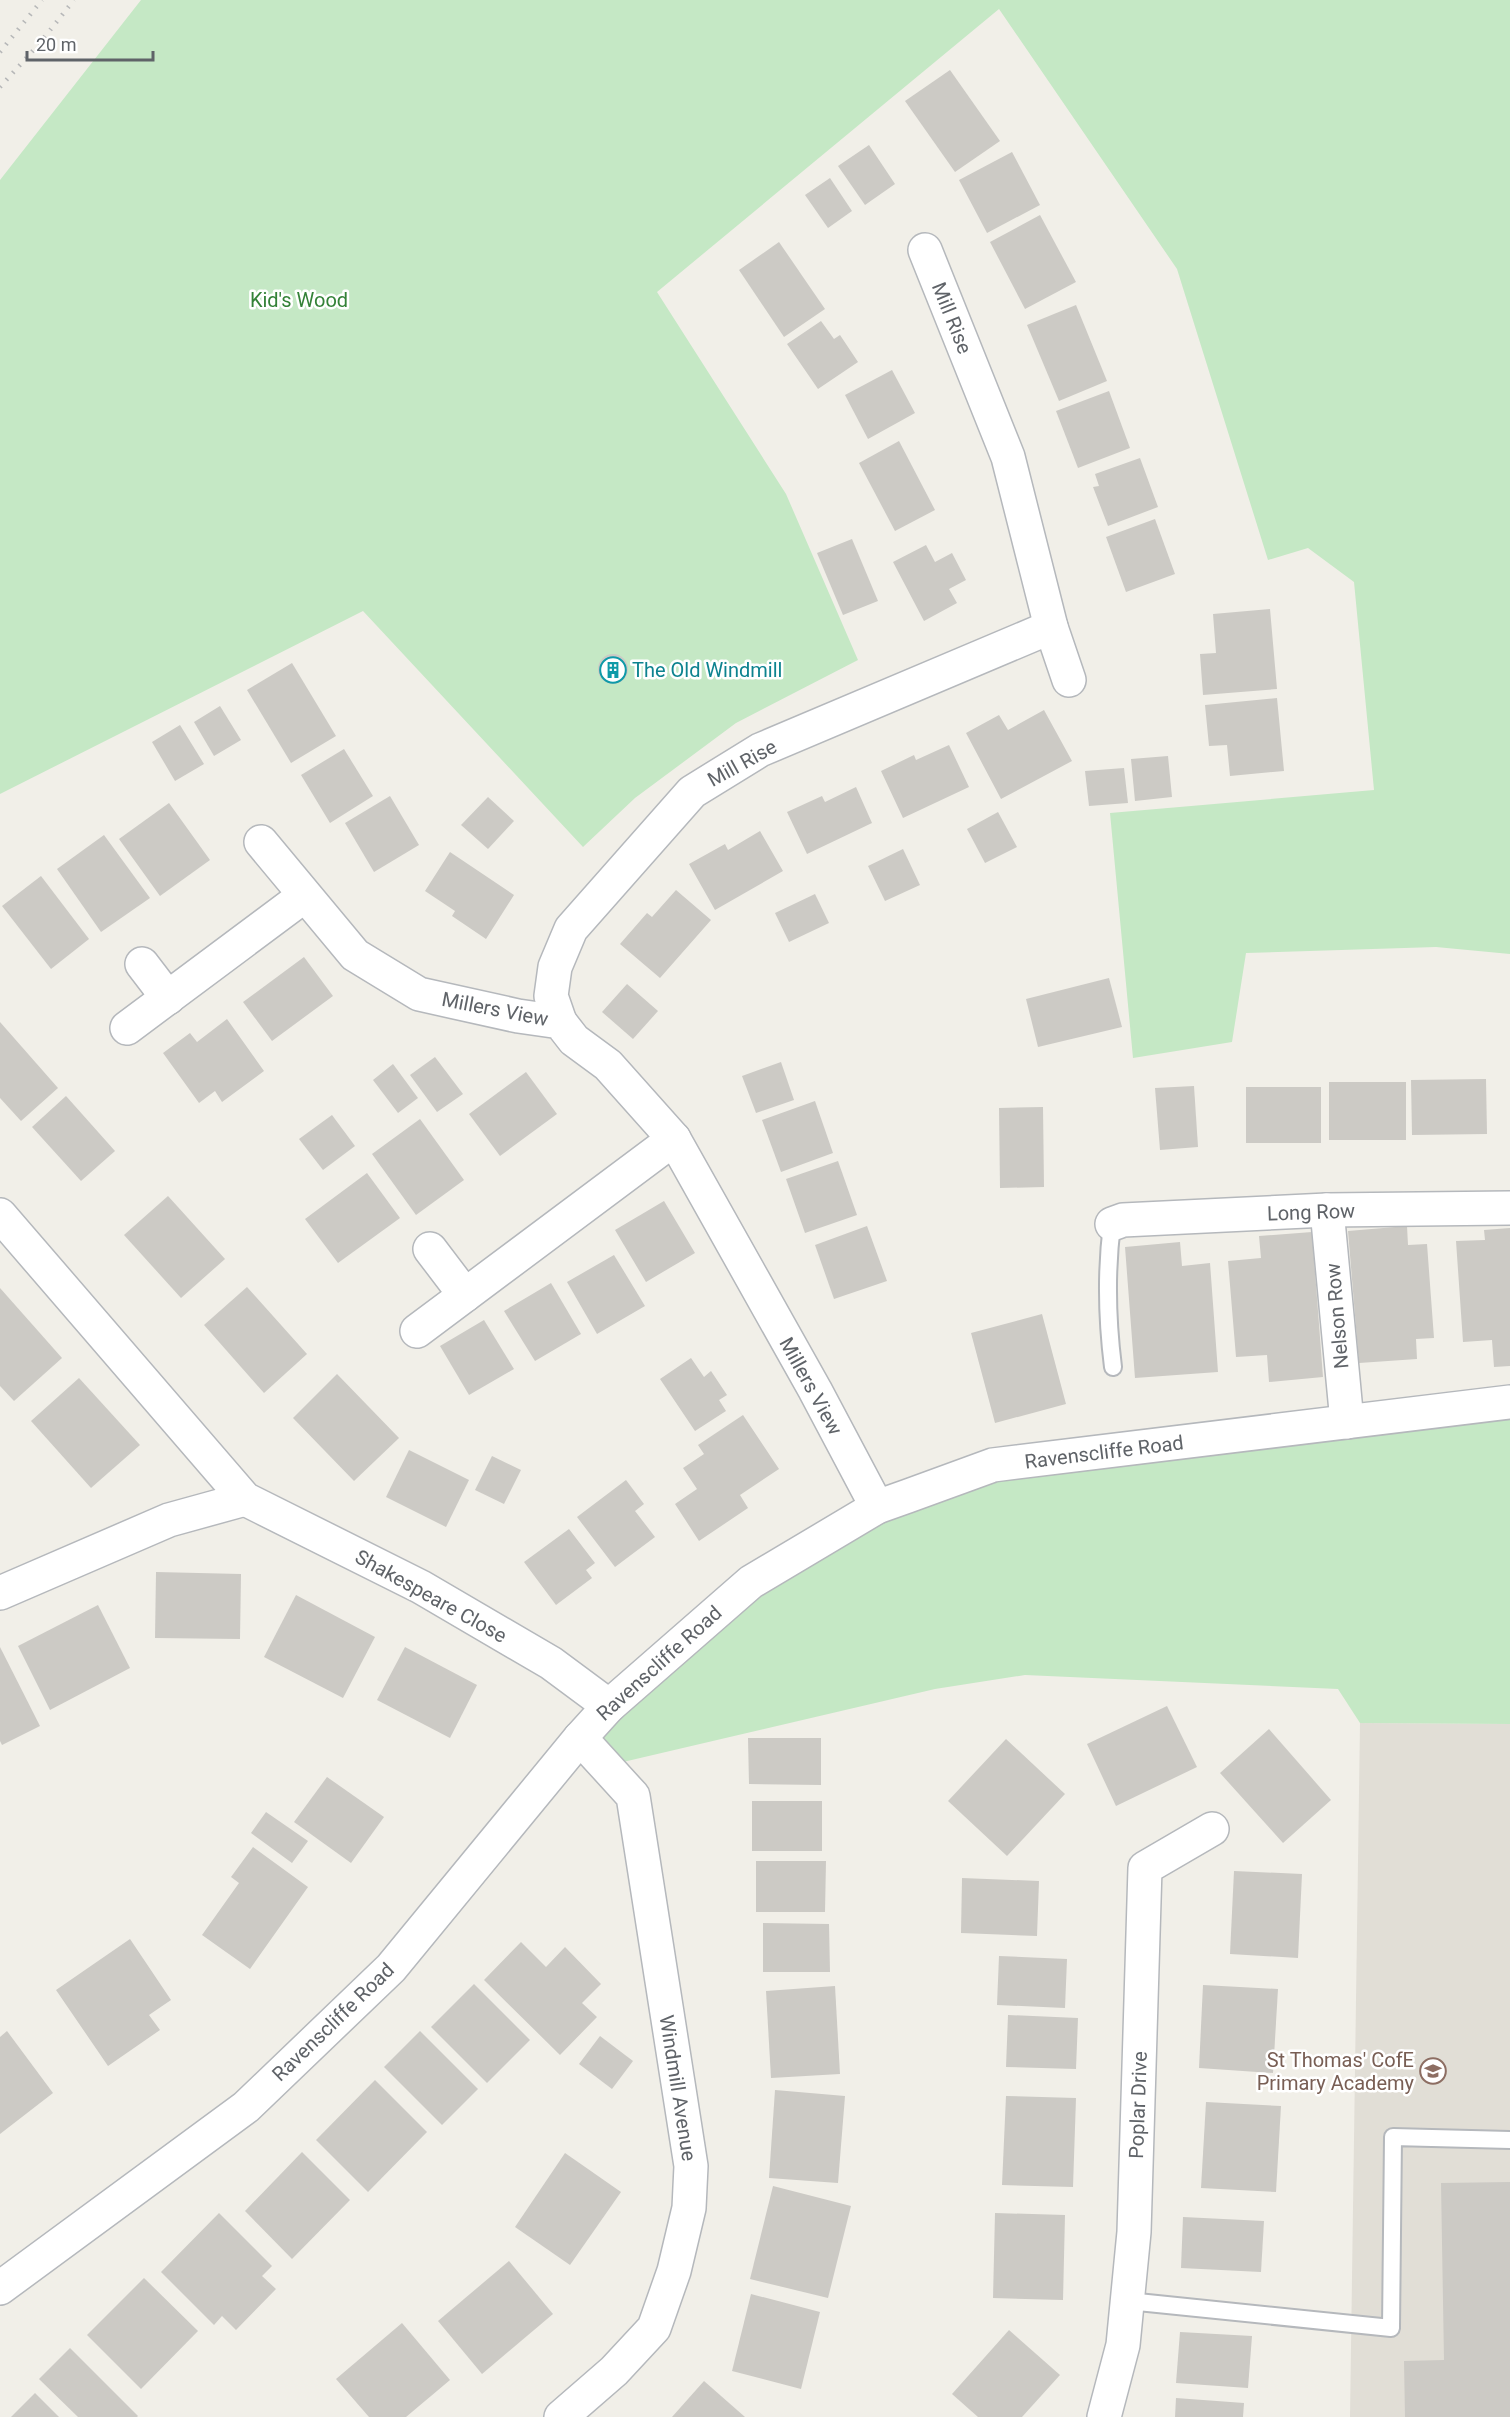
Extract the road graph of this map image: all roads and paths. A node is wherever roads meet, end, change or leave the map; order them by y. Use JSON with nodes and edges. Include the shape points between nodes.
{"nodes":[{"id":1,"x":926,"y":249,"type":"dead end"},
{"id":2,"x":1051,"y":627,"type":"junction"},
{"id":3,"x":1069,"y":680,"type":"dead end"},
{"id":4,"x":261,"y":842,"type":"dead end"},
{"id":5,"x":304,"y":896,"type":"junction"},
{"id":6,"x":142,"y":964,"type":"dead end"},
{"id":7,"x":168,"y":998,"type":"junction"},
{"id":8,"x":560,"y":1022,"type":"junction"},
{"id":9,"x":127,"y":1028,"type":"dead end"},
{"id":10,"x":674,"y":1139,"type":"junction"},
{"id":11,"x":1510,"y":1208,"type":"edge"},
{"id":12,"x":1327,"y":1210,"type":"junction"},
{"id":13,"x":0,"y":1215,"type":"edge"},
{"id":14,"x":1112,"y":1224,"type":"joint"},
{"id":15,"x":430,"y":1249,"type":"dead end"},
{"id":16,"x":465,"y":1295,"type":"junction"},
{"id":17,"x":417,"y":1331,"type":"dead end"},
{"id":18,"x":1113,"y":1367,"type":"dead end"},
{"id":19,"x":1510,"y":1402,"type":"edge"},
{"id":20,"x":1347,"y":1422,"type":"junction"},
{"id":21,"x":245,"y":1499,"type":"junction"},
{"id":22,"x":877,"y":1507,"type":"junction"},
{"id":23,"x":0,"y":1593,"type":"edge"},
{"id":24,"x":609,"y":1706,"type":"junction"},
{"id":25,"x":580,"y":1738,"type":"junction"},
{"id":26,"x":1212,"y":1829,"type":"dead end"},
{"id":27,"x":1510,"y":2140,"type":"edge"},
{"id":28,"x":0,"y":2288,"type":"edge"},
{"id":29,"x":1128,"y":2301,"type":"junction"},
{"id":30,"x":561,"y":2417,"type":"edge"},
{"id":31,"x":1104,"y":2417,"type":"edge"}],
"edges":[{"from":1,"to":2,"type":"street","name":"Mill Rise","via":[[1008,457]]},
{"from":2,"to":3,"type":"street","name":"Mill Rise"},
{"from":2,"to":8,"type":"street","name":"Mill Rise","via":[[760,750],[692,792],[571,929],[555,967],[551,996]]},
{"from":4,"to":5,"type":"street","name":"Millers View"},
{"from":5,"to":7,"type":"street"},
{"from":5,"to":8,"type":"street","name":"Millers View","via":[[355,955],[419,994]]},
{"from":6,"to":7,"type":"street"},
{"from":7,"to":9,"type":"street"},
{"from":8,"to":10,"type":"street","name":"Millers View","via":[[574,1040],[608,1065]]},
{"from":10,"to":16,"type":"street"},
{"from":10,"to":22,"type":"street","name":"Millers View"},
{"from":11,"to":12,"type":"street","name":"Long Row"},
{"from":12,"to":14,"type":"street","name":"Long Row","via":[[1123,1220]]},
{"from":12,"to":20,"type":"street","name":"Nelson Row"},
{"from":13,"to":21,"type":"street","name":"Shakespeare Close"},
{"from":14,"to":18,"type":"lane","via":[[1108,1315]]},
{"from":15,"to":16,"type":"street"},
{"from":16,"to":17,"type":"street"},
{"from":19,"to":20,"type":"street","name":"Ravenscliffe Road"},
{"from":20,"to":22,"type":"street","name":"Ravenscliffe Road","via":[[993,1465]]},
{"from":21,"to":23,"type":"street","via":[[169,1520]]},
{"from":21,"to":24,"type":"street","name":"Shakespeare Close","via":[[421,1587],[551,1663]]},
{"from":22,"to":24,"type":"street","name":"Ravenscliffe Road","via":[[751,1582]]},
{"from":24,"to":25,"type":"street","name":"Ravenscliffe Road"},
{"from":25,"to":28,"type":"street","name":"Ravenscliffe Road","via":[[391,1968],[246,2108]]},
{"from":25,"to":30,"type":"street","name":"Windmill Avenue","via":[[633,1796],[691,2166],[689,2208],[674,2271],[654,2328],[614,2371]]},
{"from":26,"to":29,"type":"street","name":"Poplar Drive","via":[[1145,1868],[1134,2232]]},
{"from":27,"to":29,"type":"lane","via":[[1393,2137],[1391,2328]]},
{"from":29,"to":31,"type":"street","name":"Poplar Drive","via":[[1123,2345]]}]}
